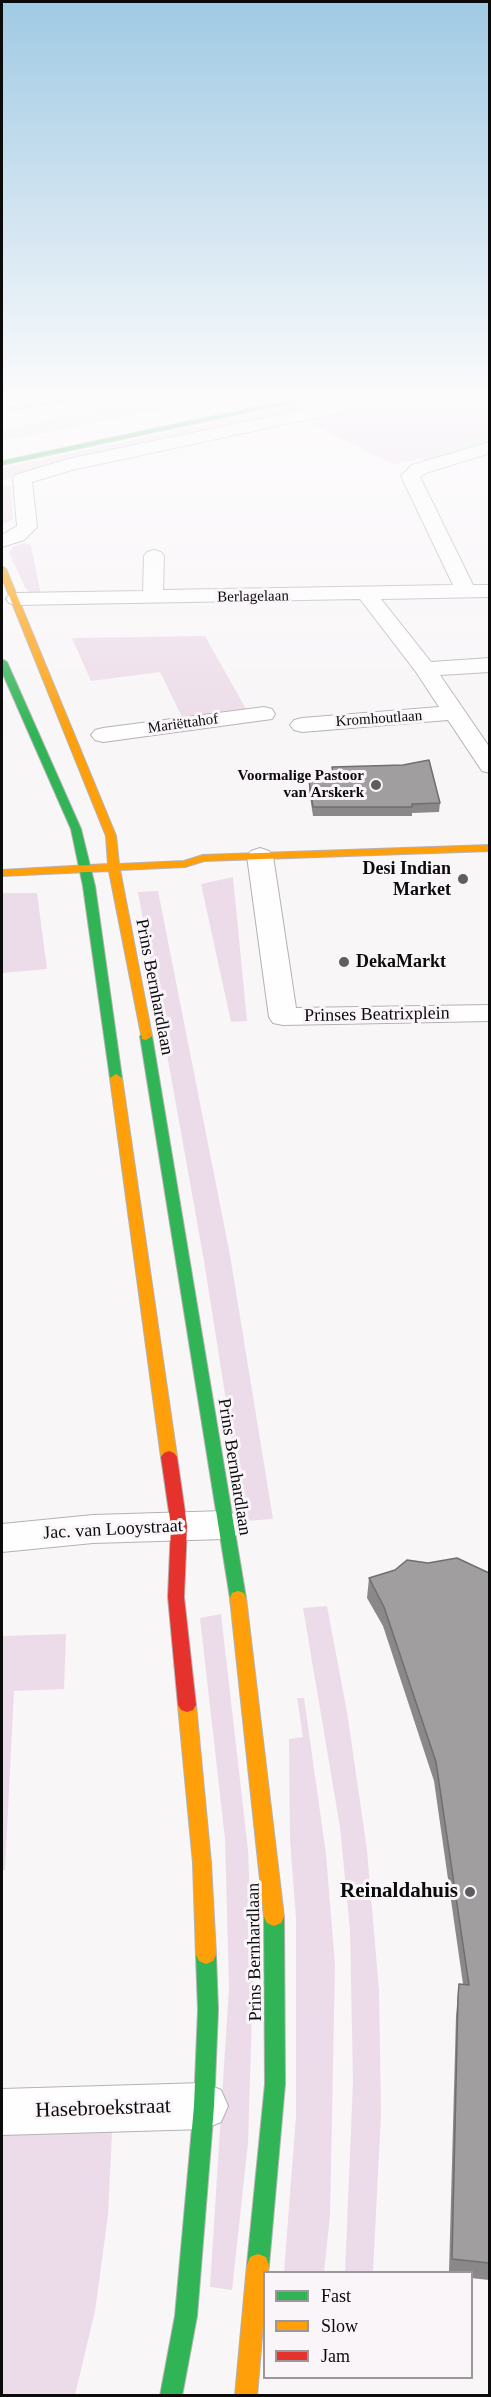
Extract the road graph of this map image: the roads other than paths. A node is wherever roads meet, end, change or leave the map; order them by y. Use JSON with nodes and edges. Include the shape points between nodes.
{"nodes":[{"id":1,"x":25,"y":512,"type":"edge"},
{"id":2,"x":427,"y":512,"type":"edge"},
{"id":3,"x":2,"y":541,"type":"edge"},
{"id":4,"x":154,"y":556,"type":"dead end"},
{"id":5,"x":2,"y":569,"type":"edge"},
{"id":6,"x":489,"y":591,"type":"edge"},
{"id":7,"x":466,"y":592,"type":"junction"},
{"id":8,"x":367,"y":595,"type":"junction"},
{"id":9,"x":153,"y":598,"type":"junction"},
{"id":10,"x":16,"y":599,"type":"junction"},
{"id":11,"x":2,"y":662,"type":"edge"},
{"id":12,"x":489,"y":665,"type":"edge"},
{"id":13,"x":425,"y":669,"type":"junction"},
{"id":14,"x":456,"y":713,"type":"junction"},
{"id":15,"x":264,"y":714,"type":"dead end"},
{"id":16,"x":302,"y":725,"type":"dead end"},
{"id":17,"x":103,"y":735,"type":"dead end"},
{"id":18,"x":489,"y":766,"type":"edge"},
{"id":19,"x":489,"y":848,"type":"edge"},
{"id":20,"x":260,"y":856,"type":"junction"},
{"id":21,"x":203,"y":858,"type":"junction"},
{"id":22,"x":114,"y":863,"type":"junction"},
{"id":23,"x":83,"y":865,"type":"junction"},
{"id":24,"x":2,"y":871,"type":"edge"},
{"id":25,"x":489,"y":1013,"type":"edge"},
{"id":26,"x":225,"y":1525,"type":"junction"},
{"id":27,"x":180,"y":1526,"type":"junction"},
{"id":28,"x":2,"y":1538,"type":"edge"},
{"id":29,"x":204,"y":2106,"type":"junction"},
{"id":30,"x":2,"y":2112,"type":"edge"},
{"id":31,"x":171,"y":2396,"type":"edge"},
{"id":32,"x":246,"y":2396,"type":"edge"}],
"edges":[{"from":1,"to":3,"type":"street","via":[[27,528]]},
{"from":2,"to":7,"type":"street"},
{"from":4,"to":9,"type":"street"},
{"from":5,"to":10,"type":"main road","name":"Prins Bernhardlaan"},
{"from":6,"to":7,"type":"street","name":"Berlagelaan"},
{"from":7,"to":8,"type":"street","name":"Berlagelaan"},
{"from":8,"to":9,"type":"street","name":"Berlagelaan"},
{"from":8,"to":13,"type":"street","name":"Kromhoutlaan"},
{"from":9,"to":10,"type":"street","name":"Berlagelaan"},
{"from":10,"to":22,"type":"main road","name":"Prins Bernhardlaan","via":[[111,836]]},
{"from":11,"to":23,"type":"main road","via":[[76,829]]},
{"from":12,"to":13,"type":"street"},
{"from":13,"to":14,"type":"street","name":"Kromhoutlaan"},
{"from":14,"to":16,"type":"street","name":"Kromhoutlaan"},
{"from":14,"to":18,"type":"street","name":"Kromhoutlaan"},
{"from":15,"to":17,"type":"street","name":"Mariëttahof"},
{"from":19,"to":20,"type":"main road"},
{"from":20,"to":21,"type":"main road"},
{"from":20,"to":25,"type":"street","name":"Prinses Beatrixplein","via":[[283,1017]]},
{"from":21,"to":22,"type":"main road","via":[[157,856]]},
{"from":21,"to":22,"type":"main road","via":[[185,864]]},
{"from":22,"to":23,"type":"main road"},
{"from":22,"to":26,"type":"main road","name":"Prins Bernhardlaan"},
{"from":23,"to":24,"type":"main road"},
{"from":23,"to":27,"type":"main road","via":[[112,1039]]},
{"from":26,"to":27,"type":"street","name":"Jac. van Looystraat"},
{"from":26,"to":32,"type":"main road","name":"Prins Bernhardlaan","via":[[254,1714],[274,1899],[275,2084]]},
{"from":27,"to":28,"type":"street","name":"Jac. van Looystraat"},
{"from":27,"to":29,"type":"main road","via":[[176,1598],[202,1863],[207,2010]]},
{"from":29,"to":30,"type":"street","name":"Hasebroekstraat"},
{"from":29,"to":31,"type":"main road","via":[[186,2316]]}]}
